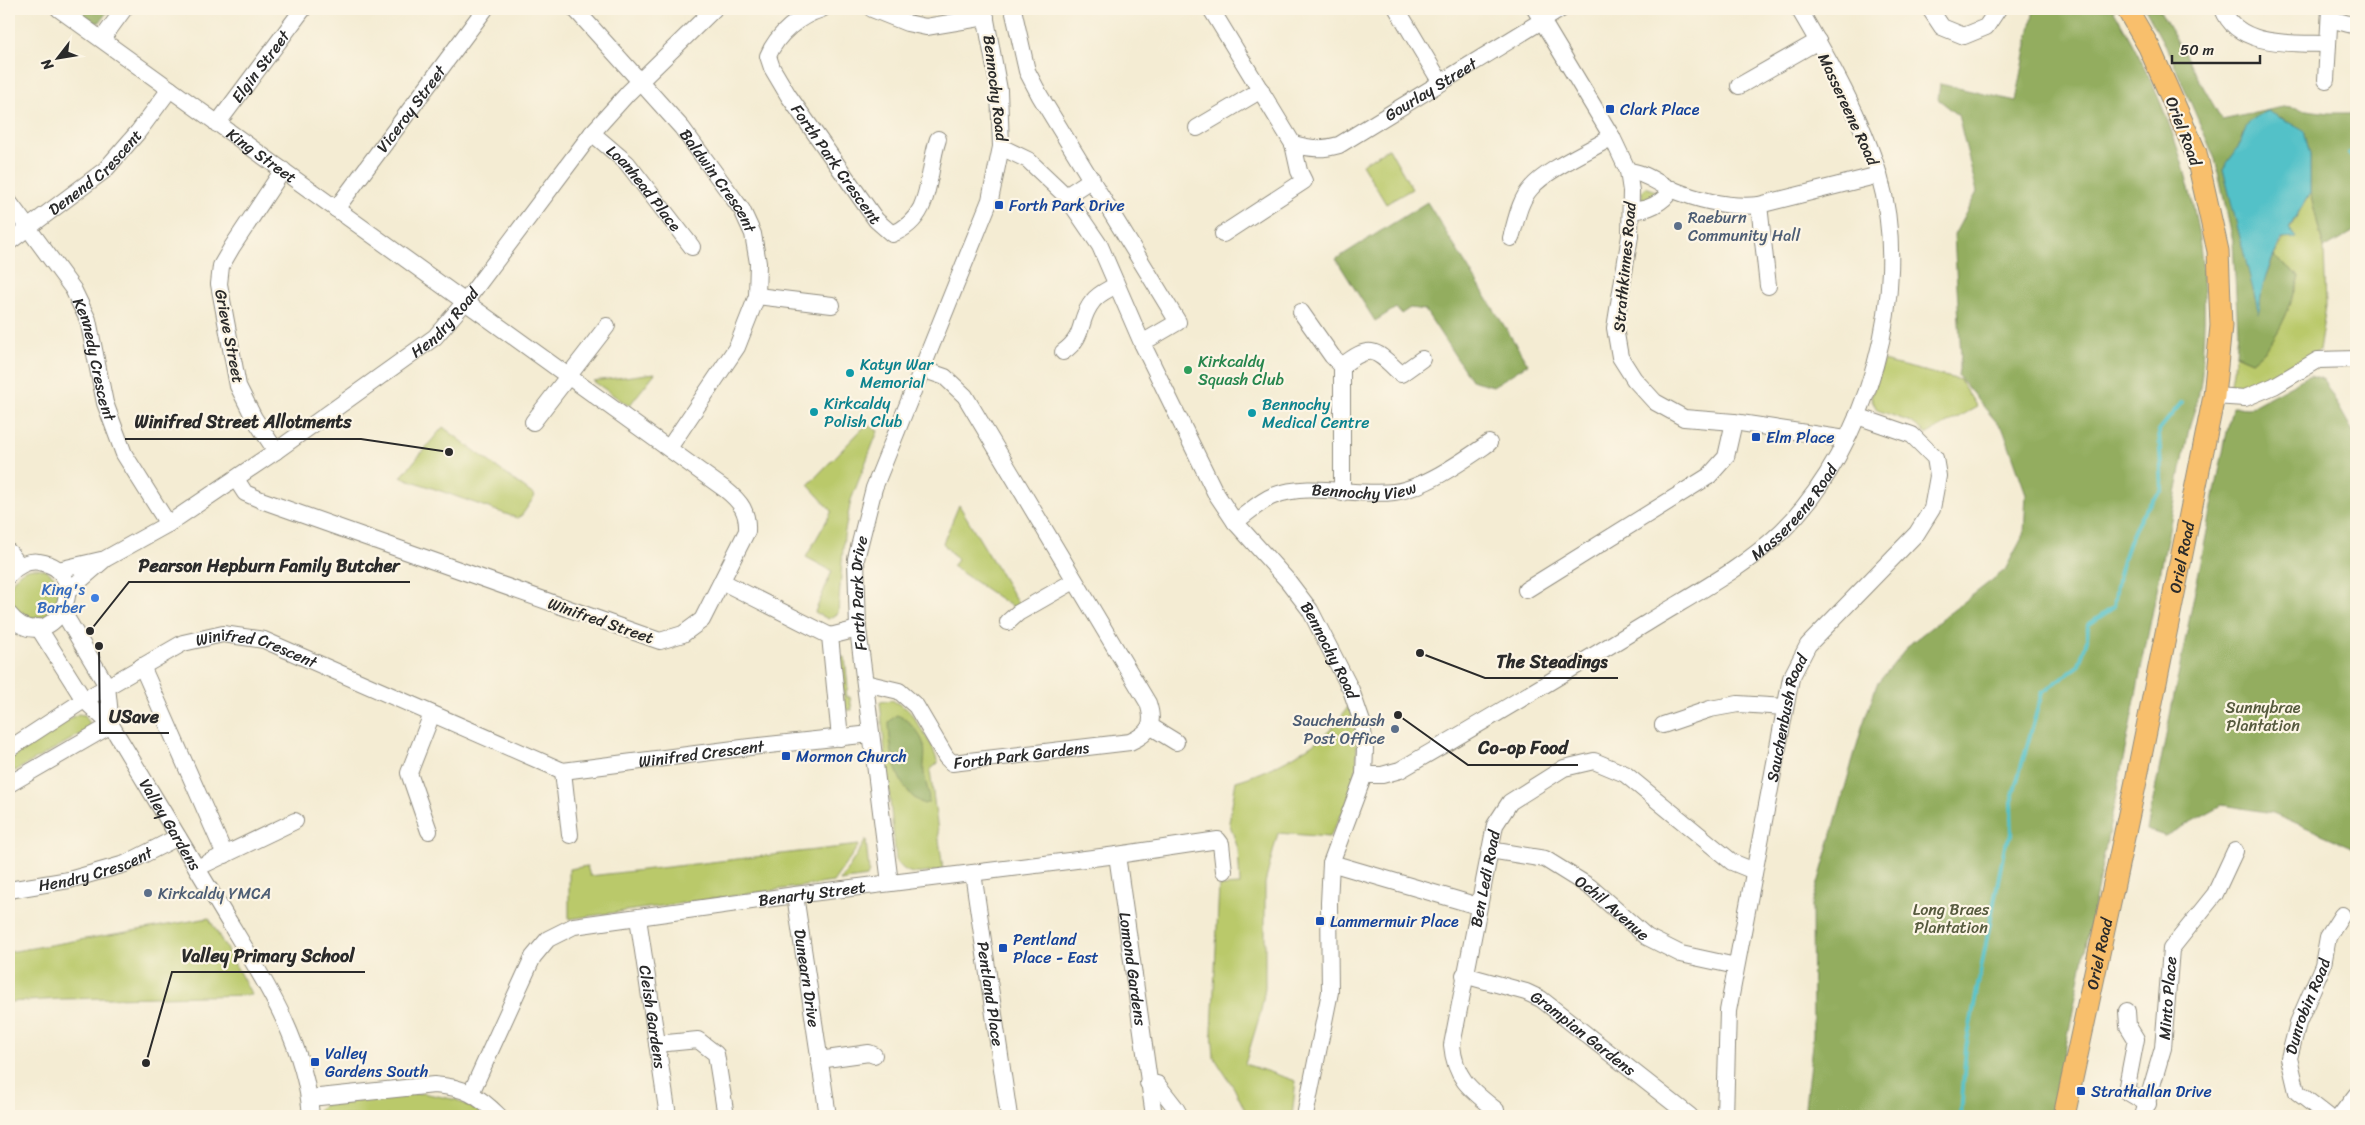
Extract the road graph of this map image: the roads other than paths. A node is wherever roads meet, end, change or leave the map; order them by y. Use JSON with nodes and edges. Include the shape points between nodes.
{"nodes":[{"id":1,"x":59,"y":9,"type":"edge"},
{"id":2,"x":124,"y":9,"type":"edge"},
{"id":3,"x":303,"y":9,"type":"edge"},
{"id":4,"x":485,"y":9,"type":"edge"},
{"id":5,"x":575,"y":9,"type":"edge"},
{"id":6,"x":714,"y":9,"type":"edge"},
{"id":7,"x":822,"y":9,"type":"edge"},
{"id":8,"x":872,"y":9,"type":"edge"},
{"id":9,"x":1013,"y":9,"type":"edge"},
{"id":10,"x":1211,"y":9,"type":"edge"},
{"id":11,"x":1397,"y":9,"type":"edge"},
{"id":12,"x":1561,"y":9,"type":"edge"},
{"id":13,"x":1799,"y":9,"type":"edge"},
{"id":14,"x":1930,"y":9,"type":"edge"},
{"id":15,"x":1998,"y":9,"type":"edge"},
{"id":16,"x":2127,"y":9,"type":"edge"},
{"id":17,"x":2223,"y":9,"type":"edge"},
{"id":18,"x":985,"y":13,"type":"edge"},
{"id":19,"x":1538,"y":14,"type":"edge"},
{"id":20,"x":2330,"y":14,"type":"edge"},
{"id":21,"x":2356,"y":26,"type":"edge"},
{"id":22,"x":102,"y":40,"type":"junction"},
{"id":23,"x":1818,"y":41,"type":"junction"},
{"id":24,"x":2328,"y":44,"type":"junction"},
{"id":25,"x":642,"y":80,"type":"junction"},
{"id":26,"x":2326,"y":80,"type":"dead end"},
{"id":27,"x":1441,"y":83,"type":"junction"},
{"id":28,"x":1739,"y":86,"type":"dead end"},
{"id":29,"x":170,"y":89,"type":"junction"},
{"id":30,"x":1261,"y":90,"type":"junction"},
{"id":31,"x":217,"y":124,"type":"junction"},
{"id":32,"x":1197,"y":128,"type":"dead end"},
{"id":33,"x":592,"y":133,"type":"junction"},
{"id":34,"x":1612,"y":138,"type":"junction"},
{"id":35,"x":938,"y":139,"type":"dead end"},
{"id":36,"x":1294,"y":144,"type":"junction"},
{"id":37,"x":1001,"y":147,"type":"junction"},
{"id":38,"x":283,"y":170,"type":"junction"},
{"id":39,"x":1628,"y":171,"type":"junction"},
{"id":40,"x":1879,"y":174,"type":"junction"},
{"id":41,"x":1092,"y":179,"type":"junction"},
{"id":42,"x":1672,"y":189,"type":"junction"},
{"id":43,"x":1066,"y":196,"type":"junction"},
{"id":44,"x":9,"y":202,"type":"edge"},
{"id":45,"x":1759,"y":205,"type":"junction"},
{"id":46,"x":336,"y":209,"type":"junction"},
{"id":47,"x":1631,"y":210,"type":"junction"},
{"id":48,"x":29,"y":227,"type":"junction"},
{"id":49,"x":1223,"y":234,"type":"dead end"},
{"id":50,"x":1511,"y":238,"type":"dead end"},
{"id":51,"x":9,"y":242,"type":"edge"},
{"id":52,"x":692,"y":247,"type":"dead end"},
{"id":53,"x":1116,"y":286,"type":"junction"},
{"id":54,"x":1768,"y":286,"type":"dead end"},
{"id":55,"x":757,"y":296,"type":"junction"},
{"id":56,"x":465,"y":302,"type":"junction"},
{"id":57,"x":832,"y":305,"type":"dead end"},
{"id":58,"x":1301,"y":312,"type":"dead end"},
{"id":59,"x":489,"y":318,"type":"joint"},
{"id":60,"x":607,"y":326,"type":"dead end"},
{"id":61,"x":1142,"y":343,"type":"junction"},
{"id":62,"x":1063,"y":352,"type":"dead end"},
{"id":63,"x":1422,"y":359,"type":"dead end"},
{"id":64,"x":2356,"y":359,"type":"edge"},
{"id":65,"x":1342,"y":366,"type":"junction"},
{"id":66,"x":922,"y":368,"type":"junction"},
{"id":67,"x":568,"y":375,"type":"junction"},
{"id":68,"x":2214,"y":396,"type":"junction"},
{"id":69,"x":1857,"y":416,"type":"junction"},
{"id":70,"x":532,"y":422,"type":"dead end"},
{"id":71,"x":1734,"y":422,"type":"junction"},
{"id":72,"x":1846,"y":439,"type":"junction"},
{"id":73,"x":1489,"y":443,"type":"dead end"},
{"id":74,"x":668,"y":448,"type":"junction"},
{"id":75,"x":276,"y":451,"type":"junction"},
{"id":76,"x":236,"y":479,"type":"junction"},
{"id":77,"x":1342,"y":493,"type":"junction"},
{"id":78,"x":1235,"y":522,"type":"junction"},
{"id":79,"x":168,"y":524,"type":"junction"},
{"id":80,"x":9,"y":552,"type":"edge"},
{"id":81,"x":106,"y":559,"type":"junction"},
{"id":82,"x":14,"y":570,"type":"edge"},
{"id":83,"x":58,"y":570,"type":"junction"},
{"id":84,"x":1074,"y":581,"type":"junction"},
{"id":85,"x":723,"y":582,"type":"junction"},
{"id":86,"x":1526,"y":590,"type":"dead end"},
{"id":87,"x":68,"y":591,"type":"junction"},
{"id":88,"x":63,"y":612,"type":"junction"},
{"id":89,"x":11,"y":619,"type":"edge"},
{"id":90,"x":1008,"y":622,"type":"dead end"},
{"id":91,"x":38,"y":627,"type":"junction"},
{"id":92,"x":858,"y":629,"type":"junction"},
{"id":93,"x":830,"y":636,"type":"junction"},
{"id":94,"x":142,"y":666,"type":"junction"},
{"id":95,"x":865,"y":684,"type":"junction"},
{"id":96,"x":107,"y":686,"type":"junction"},
{"id":97,"x":84,"y":700,"type":"junction"},
{"id":98,"x":1785,"y":707,"type":"junction"},
{"id":99,"x":432,"y":714,"type":"junction"},
{"id":100,"x":111,"y":725,"type":"junction"},
{"id":101,"x":1663,"y":725,"type":"dead end"},
{"id":102,"x":1150,"y":726,"type":"junction"},
{"id":103,"x":871,"y":734,"type":"junction"},
{"id":104,"x":840,"y":738,"type":"junction"},
{"id":105,"x":1176,"y":742,"type":"dead end"},
{"id":106,"x":9,"y":749,"type":"edge"},
{"id":107,"x":564,"y":771,"type":"junction"},
{"id":108,"x":1364,"y":775,"type":"junction"},
{"id":109,"x":9,"y":779,"type":"edge"},
{"id":110,"x":295,"y":821,"type":"dead end"},
{"id":111,"x":429,"y":831,"type":"dead end"},
{"id":112,"x":570,"y":835,"type":"dead end"},
{"id":113,"x":178,"y":837,"type":"junction"},
{"id":114,"x":1490,"y":850,"type":"junction"},
{"id":115,"x":2236,"y":851,"type":"dead end"},
{"id":116,"x":225,"y":854,"type":"junction"},
{"id":117,"x":1117,"y":855,"type":"junction"},
{"id":118,"x":1332,"y":864,"type":"junction"},
{"id":119,"x":196,"y":868,"type":"junction"},
{"id":120,"x":1224,"y":871,"type":"dead end"},
{"id":121,"x":1754,"y":871,"type":"junction"},
{"id":122,"x":973,"y":873,"type":"junction"},
{"id":123,"x":890,"y":883,"type":"junction"},
{"id":124,"x":9,"y":890,"type":"edge"},
{"id":125,"x":795,"y":895,"type":"junction"},
{"id":126,"x":1478,"y":906,"type":"junction"},
{"id":127,"x":2342,"y":914,"type":"dead end"},
{"id":128,"x":638,"y":918,"type":"junction"},
{"id":129,"x":1736,"y":966,"type":"junction"},
{"id":130,"x":1464,"y":974,"type":"junction"},
{"id":131,"x":2127,"y":1011,"type":"dead end"},
{"id":132,"x":657,"y":1044,"type":"junction"},
{"id":133,"x":874,"y":1055,"type":"dead end"},
{"id":134,"x":819,"y":1060,"type":"junction"},
{"id":135,"x":1148,"y":1083,"type":"junction"},
{"id":136,"x":472,"y":1092,"type":"junction"},
{"id":137,"x":2356,"y":1095,"type":"edge"},
{"id":138,"x":310,"y":1098,"type":"junction"},
{"id":139,"x":2145,"y":1110,"type":"edge"},
{"id":140,"x":1496,"y":1114,"type":"edge"},
{"id":141,"x":311,"y":1116,"type":"edge"},
{"id":142,"x":499,"y":1116,"type":"edge"},
{"id":143,"x":668,"y":1116,"type":"edge"},
{"id":144,"x":721,"y":1116,"type":"edge"},
{"id":145,"x":828,"y":1116,"type":"edge"},
{"id":146,"x":1009,"y":1116,"type":"edge"},
{"id":147,"x":1154,"y":1116,"type":"edge"},
{"id":148,"x":1180,"y":1116,"type":"edge"},
{"id":149,"x":1305,"y":1116,"type":"edge"},
{"id":150,"x":1690,"y":1116,"type":"edge"},
{"id":151,"x":1725,"y":1116,"type":"edge"},
{"id":152,"x":2064,"y":1116,"type":"edge"},
{"id":153,"x":2328,"y":1116,"type":"edge"},
{"id":154,"x":2340,"y":1116,"type":"edge"}],
"edges":[{"from":1,"to":22,"type":"street","name":"King Street"},
{"from":2,"to":22,"type":"street"},
{"from":3,"to":31,"type":"street","name":"Elgin Street"},
{"from":4,"to":46,"type":"street","name":"Viceroy Street"},
{"from":5,"to":25,"type":"street","name":"Baldwin Crescent"},
{"from":6,"to":25,"type":"street","name":"Hendry Road"},
{"from":7,"to":35,"type":"street","name":"Forth Park Crescent","via":[[792,26],[774,42],[768,56],[788,95],[876,220],[892,234],[919,214],[932,175],[932,158]]},
{"from":8,"to":18,"type":"street","via":[[926,27]]},
{"from":9,"to":41,"type":"street","name":"Bennochy Road","via":[[1027,71]]},
{"from":10,"to":30,"type":"street"},
{"from":11,"to":27,"type":"street"},
{"from":12,"to":19,"type":"street","name":"Gourlay Street"},
{"from":13,"to":23,"type":"street","name":"Massereene Road"},
{"from":14,"to":15,"type":"street","via":[[1942,28],[1964,36],[1986,26]]},
{"from":16,"to":68,"type":"main road","name":"Oriel Road","via":[[2149,46],[2196,153],[2218,251],[2221,326]]},
{"from":17,"to":24,"type":"street","via":[[2227,20],[2246,33],[2276,43]]},
{"from":18,"to":37,"type":"street","name":"Bennochy Road","via":[[999,90]]},
{"from":19,"to":27,"type":"street","name":"Gourlay Street"},
{"from":19,"to":34,"type":"street","name":"Strathkinnes Road"},
{"from":20,"to":21,"type":"street"},
{"from":20,"to":24,"type":"street"},
{"from":22,"to":29,"type":"street","name":"King Street"},
{"from":23,"to":28,"type":"street","name":"Massereene Road"},
{"from":23,"to":40,"type":"street","name":"Massereene Road","via":[[1859,124]]},
{"from":24,"to":26,"type":"street"},
{"from":25,"to":33,"type":"street","name":"Hendry Road"},
{"from":25,"to":55,"type":"street","name":"Baldwin Crescent","via":[[742,210],[753,234],[757,256]]},
{"from":27,"to":36,"type":"street","name":"Gourlay Street","via":[[1339,145],[1310,149]]},
{"from":29,"to":31,"type":"street","name":"King Street"},
{"from":29,"to":48,"type":"street","name":"Denend Crescent","via":[[105,170]]},
{"from":30,"to":32,"type":"street"},
{"from":30,"to":36,"type":"street"},
{"from":31,"to":38,"type":"street","name":"King Street"},
{"from":33,"to":52,"type":"street","name":"Loanhead Place","via":[[626,163]]},
{"from":33,"to":56,"type":"street","name":"Hendry Road"},
{"from":34,"to":39,"type":"street","name":"Strathkinnes Road"},
{"from":34,"to":50,"type":"street","via":[[1543,176],[1530,188]]},
{"from":36,"to":49,"type":"street","via":[[1299,171],[1308,178]]},
{"from":37,"to":43,"type":"street","name":"Bennochy Road","via":[[1028,160]]},
{"from":37,"to":66,"type":"street","name":"Forth Park Drive","via":[[990,200]]},
{"from":38,"to":46,"type":"street","name":"King Street"},
{"from":38,"to":75,"type":"street","name":"Grieve Street","via":[[228,253],[221,266],[219,284],[238,386]]},
{"from":39,"to":42,"type":"street"},
{"from":39,"to":47,"type":"street","name":"Strathkinnes Road"},
{"from":40,"to":45,"type":"street"},
{"from":40,"to":69,"type":"street","name":"Massereene Road","via":[[1886,210],[1890,274],[1874,367]]},
{"from":41,"to":43,"type":"street"},
{"from":41,"to":61,"type":"street","name":"Bennochy Road","via":[[1178,322]]},
{"from":42,"to":45,"type":"street","via":[[1718,205]]},
{"from":42,"to":47,"type":"street","via":[[1667,197],[1643,211]]},
{"from":43,"to":53,"type":"street","name":"Bennochy Road","via":[[1100,246]]},
{"from":44,"to":48,"type":"street","name":"Kennedy Crescent"},
{"from":45,"to":54,"type":"street"},
{"from":46,"to":56,"type":"street","name":"King Street"},
{"from":47,"to":71,"type":"street","name":"Strathkinnes Road","via":[[1630,236],[1615,328],[1620,357],[1655,402],[1684,418]]},
{"from":48,"to":51,"type":"street","name":"Denend Crescent"},
{"from":48,"to":79,"type":"street","name":"Kennedy Crescent","via":[[72,289],[88,320],[105,403],[124,454]]},
{"from":53,"to":61,"type":"street","name":"Bennochy Road"},
{"from":53,"to":62,"type":"street","via":[[1102,292],[1092,302],[1077,340]]},
{"from":55,"to":57,"type":"street"},
{"from":55,"to":74,"type":"street","name":"Baldwin Crescent","via":[[737,347]]},
{"from":56,"to":59,"type":"street","name":"King Street"},
{"from":56,"to":75,"type":"street","name":"Hendry Road","via":[[435,337]]},
{"from":58,"to":65,"type":"street"},
{"from":59,"to":67,"type":"street","name":"Winifred Street"},
{"from":60,"to":67,"type":"street"},
{"from":61,"to":78,"type":"street","name":"Bennochy Road","via":[[1215,492]]},
{"from":63,"to":65,"type":"street","via":[[1401,374],[1378,353],[1367,351]]},
{"from":64,"to":68,"type":"street","via":[[2319,365],[2245,398]]},
{"from":65,"to":77,"type":"street"},
{"from":66,"to":84,"type":"street","via":[[944,377],[965,396]]},
{"from":66,"to":92,"type":"street","name":"Forth Park Drive","via":[[874,488],[856,558]]},
{"from":67,"to":70,"type":"street"},
{"from":67,"to":74,"type":"street","name":"Winifred Street"},
{"from":68,"to":152,"type":"main road","name":"Oriel Road"},
{"from":69,"to":72,"type":"street","name":"Massereene Road"},
{"from":69,"to":98,"type":"street","name":"Sauchenbush Road","via":[[1912,435],[1934,458],[1938,476],[1932,509],[1917,533],[1808,645],[1792,678]]},
{"from":71,"to":72,"type":"street","name":"Strathkinnes Road"},
{"from":71,"to":86,"type":"street","via":[[1726,457],[1709,476]]},
{"from":72,"to":108,"type":"street","name":"Massereene Road","via":[[1825,480],[1798,515],[1763,548],[1546,684],[1407,766],[1382,774]]},
{"from":73,"to":77,"type":"street","name":"Bennochy View","via":[[1425,482],[1396,492]]},
{"from":74,"to":85,"type":"street","name":"Winifred Street","via":[[726,490],[745,510],[747,532]]},
{"from":75,"to":76,"type":"street","name":"Hendry Road"},
{"from":76,"to":79,"type":"street","name":"Hendry Road"},
{"from":76,"to":85,"type":"street","name":"Winifred Street","via":[[245,493],[261,500],[660,641],[683,634],[702,620]]},
{"from":77,"to":78,"type":"street","name":"Bennochy View","via":[[1306,489],[1272,496]]},
{"from":78,"to":108,"type":"street","name":"Bennochy Road","via":[[1310,610],[1334,656],[1362,722]]},
{"from":79,"to":81,"type":"street","name":"Hendry Road"},
{"from":80,"to":82,"type":"street"},
{"from":81,"to":83,"type":"street","name":"Hendry Road"},
{"from":81,"to":87,"type":"street","name":"Hendry Road"},
{"from":82,"to":83,"type":"street","via":[[39,562]]},
{"from":83,"to":87,"type":"street"},
{"from":84,"to":90,"type":"street"},
{"from":84,"to":102,"type":"street","via":[[1148,703],[1152,716]]},
{"from":85,"to":93,"type":"street"},
{"from":87,"to":88,"type":"street"},
{"from":88,"to":91,"type":"street","via":[[48,625]]},
{"from":88,"to":96,"type":"street","name":"Valley Gardens"},
{"from":89,"to":91,"type":"street"},
{"from":91,"to":97,"type":"street","name":"Valley Gardens"},
{"from":92,"to":93,"type":"street"},
{"from":92,"to":95,"type":"street","name":"Forth Park Drive"},
{"from":93,"to":104,"type":"street"},
{"from":94,"to":96,"type":"street","name":"Winifred Crescent"},
{"from":94,"to":99,"type":"street","name":"Winifred Crescent","via":[[183,644],[223,634],[264,640]]},
{"from":94,"to":116,"type":"street","name":"Valley Gardens"},
{"from":95,"to":102,"type":"street","name":"Forth Park Gardens","via":[[899,691],[916,706],[952,763],[1130,742],[1142,736]]},
{"from":95,"to":103,"type":"street","name":"Forth Park Drive"},
{"from":96,"to":97,"type":"street","name":"Winifred Crescent"},
{"from":96,"to":100,"type":"street","name":"Valley Gardens"},
{"from":97,"to":100,"type":"street","name":"Valley Gardens"},
{"from":97,"to":106,"type":"street","name":"Winifred Crescent"},
{"from":98,"to":101,"type":"street","via":[[1738,704],[1710,709]]},
{"from":98,"to":121,"type":"street","name":"Sauchenbush Road"},
{"from":99,"to":107,"type":"street","name":"Winifred Crescent"},
{"from":99,"to":111,"type":"street","via":[[409,773]]},
{"from":100,"to":109,"type":"street","via":[[11,783]]},
{"from":100,"to":113,"type":"street","name":"Valley Gardens"},
{"from":102,"to":105,"type":"street"},
{"from":103,"to":104,"type":"street","name":"Winifred Crescent"},
{"from":103,"to":123,"type":"street","name":"Forth Park Drive"},
{"from":104,"to":107,"type":"street","name":"Winifred Crescent"},
{"from":107,"to":112,"type":"street"},
{"from":108,"to":118,"type":"street","name":"Bennochy Road"},
{"from":110,"to":116,"type":"street"},
{"from":113,"to":119,"type":"street","name":"Valley Gardens"},
{"from":113,"to":124,"type":"street","name":"Hendry Crescent","via":[[125,864],[69,880]]},
{"from":114,"to":121,"type":"street","name":"Ben Ledi Road","via":[[1495,825],[1510,802],[1564,768],[1594,761],[1625,774],[1732,862]]},
{"from":114,"to":126,"type":"street","name":"Ben Ledi Road"},
{"from":114,"to":129,"type":"street","name":"Ochil Avenue","via":[[1544,859],[1590,887],[1647,937],[1680,954]]},
{"from":115,"to":139,"type":"street","name":"Minto Place","via":[[2215,894],[2171,949],[2163,1048]]},
{"from":116,"to":119,"type":"street"},
{"from":117,"to":120,"type":"street","name":"Benarty Street","via":[[1218,840]]},
{"from":117,"to":122,"type":"street","name":"Benarty Street"},
{"from":117,"to":135,"type":"street","name":"Lomond Gardens"},
{"from":118,"to":126,"type":"street"},
{"from":118,"to":149,"type":"street","name":"Bennochy Road","via":[[1330,992]]},
{"from":119,"to":138,"type":"street","name":"Valley Gardens","via":[[274,999],[299,1057]]},
{"from":121,"to":129,"type":"street","name":"Sauchenbush Road"},
{"from":122,"to":123,"type":"street","name":"Benarty Street"},
{"from":122,"to":146,"type":"street","name":"Pentland Place"},
{"from":123,"to":125,"type":"street","name":"Benarty Street"},
{"from":125,"to":128,"type":"street","name":"Benarty Street"},
{"from":125,"to":134,"type":"street","name":"Dunearn Drive"},
{"from":126,"to":130,"type":"street","name":"Ben Ledi Road"},
{"from":127,"to":153,"type":"street","name":"Dunrobin Road","via":[[2328,936],[2323,966],[2298,1023],[2289,1058],[2297,1092]]},
{"from":128,"to":132,"type":"street","name":"Cleish Gardens"},
{"from":128,"to":136,"type":"street","name":"Benarty Street","via":[[574,926],[548,939],[533,957]]},
{"from":129,"to":151,"type":"street","name":"Sauchenbush Road","via":[[1728,1010]]},
{"from":130,"to":140,"type":"street","name":"Ben Ledi Road","via":[[1452,1045],[1453,1059],[1470,1090]]},
{"from":130,"to":150,"type":"street","name":"Grampian Gardens","via":[[1526,992],[1541,1000]]},
{"from":131,"to":139,"type":"street","name":"Minto Place","via":[[2128,1026],[2136,1039],[2126,1091]]},
{"from":132,"to":143,"type":"street","name":"Cleish Gardens"},
{"from":132,"to":144,"type":"street","via":[[698,1040],[716,1054],[725,1110]]},
{"from":133,"to":134,"type":"street"},
{"from":134,"to":145,"type":"street","name":"Dunearn Drive"},
{"from":135,"to":147,"type":"street","name":"Lomond Gardens"},
{"from":135,"to":148,"type":"street","via":[[1157,1084]]},
{"from":136,"to":138,"type":"street","via":[[434,1085]]},
{"from":136,"to":142,"type":"street"},
{"from":137,"to":154,"type":"street"},
{"from":138,"to":141,"type":"street","name":"Valley Gardens"}]}
